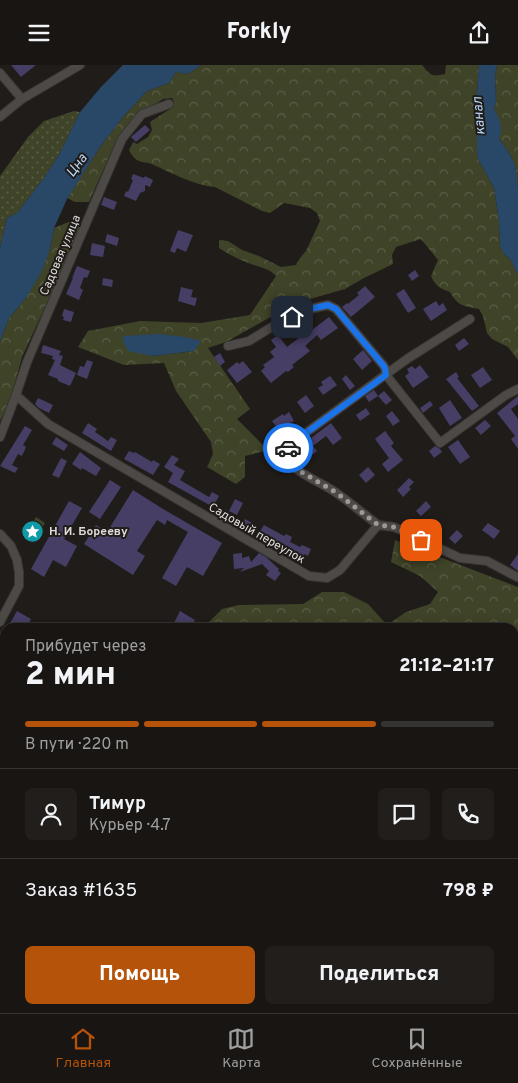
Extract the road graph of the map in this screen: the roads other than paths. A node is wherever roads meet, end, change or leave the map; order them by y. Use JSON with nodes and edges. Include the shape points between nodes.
{"nodes":[{"id":1,"x":80,"y":65,"type":"edge"},
{"id":2,"x":0,"y":73,"type":"edge"},
{"id":3,"x":22,"y":99,"type":"junction"},
{"id":4,"x":169,"y":104,"type":"dead end"},
{"id":5,"x":0,"y":117,"type":"edge"},
{"id":6,"x":470,"y":319,"type":"dead end"},
{"id":7,"x":228,"y":346,"type":"dead end"},
{"id":8,"x":386,"y":375,"type":"junction"},
{"id":9,"x":518,"y":389,"type":"edge"},
{"id":10,"x":16,"y":395,"type":"junction"},
{"id":11,"x":0,"y":437,"type":"edge"},
{"id":12,"x":378,"y":525,"type":"junction"},
{"id":13,"x":0,"y":534,"type":"edge"},
{"id":14,"x":516,"y":577,"type":"dead end"},
{"id":15,"x":0,"y":622,"type":"edge"}],
"edges":[{"from":1,"to":3,"type":"street"},
{"from":2,"to":3,"type":"street"},
{"from":3,"to":5,"type":"street"},
{"from":4,"to":10,"type":"street","name":"Садовая улица","via":[[142,114],[122,139]]},
{"from":6,"to":8,"type":"street"},
{"from":7,"to":8,"type":"street","via":[[248,341],[310,309],[328,305],[348,323],[385,368]]},
{"from":8,"to":9,"type":"street","via":[[440,443]]},
{"from":8,"to":12,"type":"street","via":[[292,443],[283,453],[284,459],[293,467],[337,493]]},
{"from":10,"to":11,"type":"street","name":"Садовая улица"},
{"from":10,"to":12,"type":"street","name":"Садовый переулок","via":[[48,424],[309,575],[327,578],[340,570]]},
{"from":12,"to":14,"type":"street","via":[[394,527],[460,558],[486,561]]},
{"from":13,"to":15,"type":"street","via":[[11,546],[19,572],[19,586]]}]}
